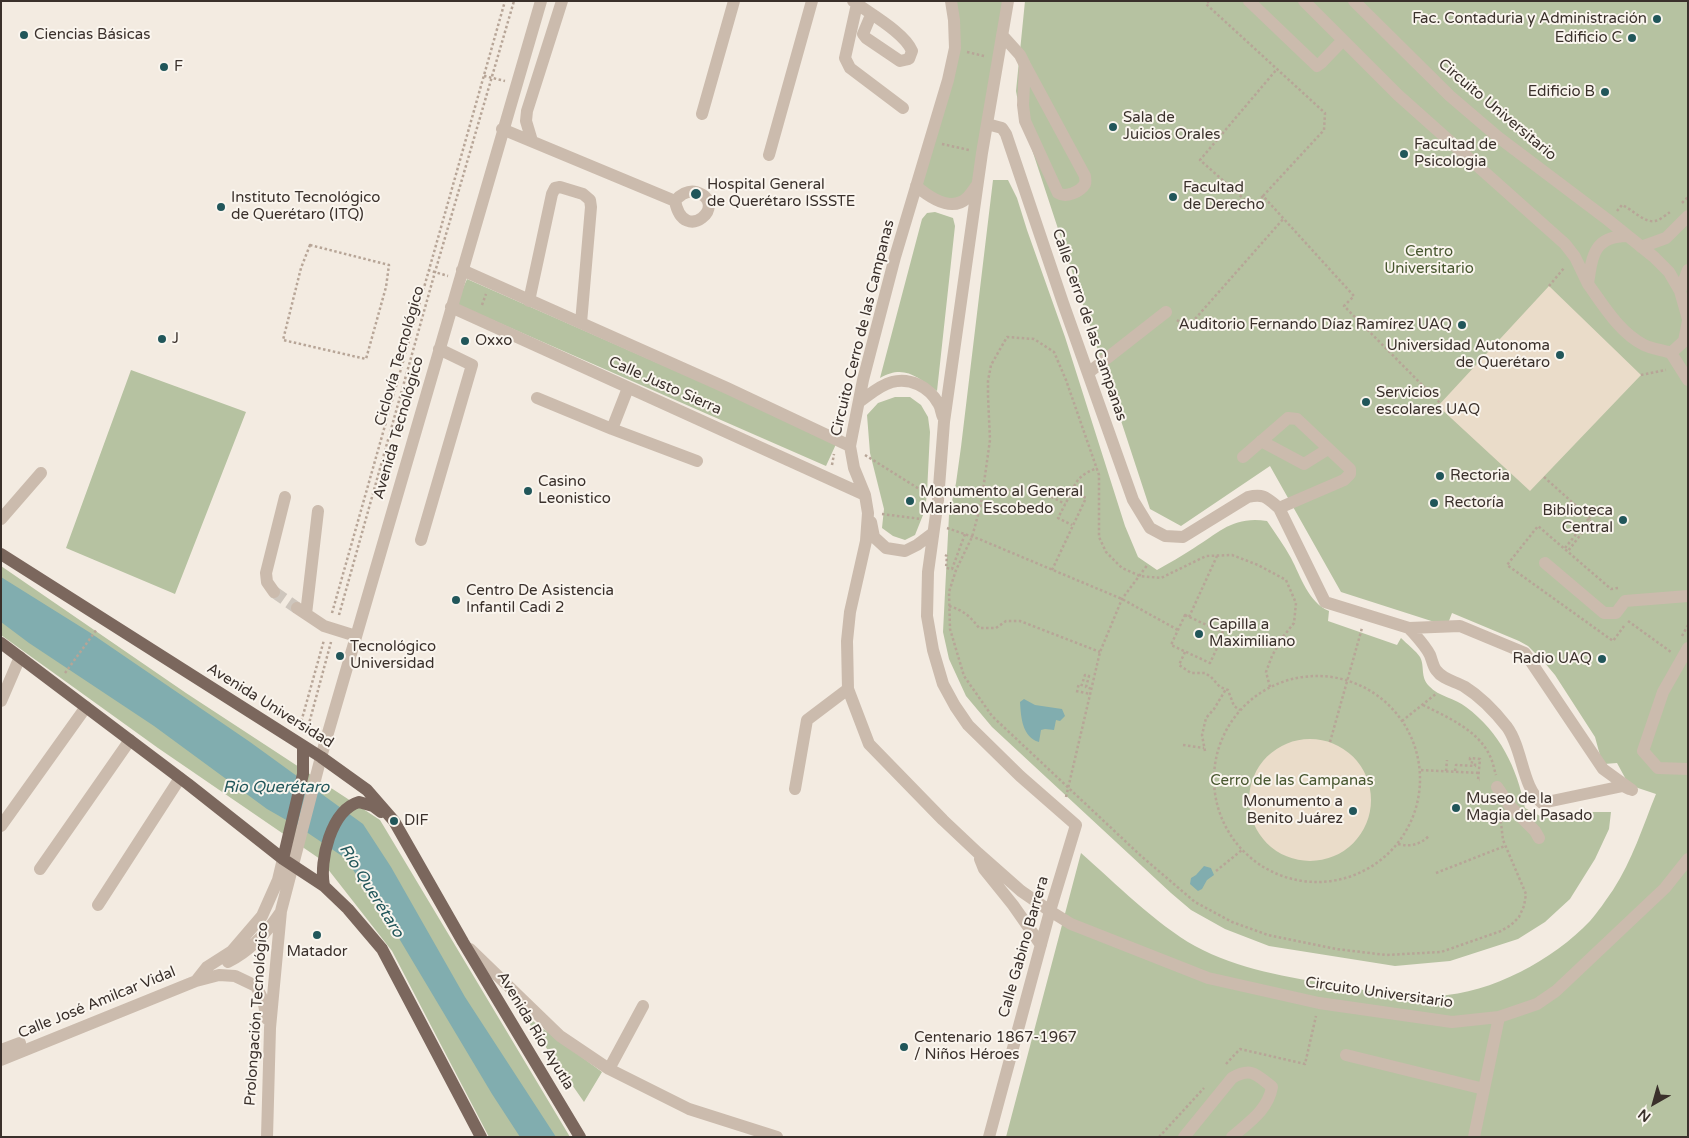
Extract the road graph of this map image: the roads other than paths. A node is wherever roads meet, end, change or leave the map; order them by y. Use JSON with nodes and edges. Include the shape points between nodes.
{"nodes":[{"id":1,"x":541,"y":1,"type":"edge"},
{"id":2,"x":562,"y":1,"type":"edge"},
{"id":3,"x":734,"y":1,"type":"edge"},
{"id":4,"x":812,"y":1,"type":"edge"},
{"id":5,"x":951,"y":1,"type":"edge"},
{"id":6,"x":1008,"y":1,"type":"edge"},
{"id":7,"x":1248,"y":1,"type":"edge"},
{"id":8,"x":1304,"y":1,"type":"edge"},
{"id":9,"x":1354,"y":1,"type":"edge"},
{"id":10,"x":855,"y":3,"type":"edge"},
{"id":11,"x":871,"y":14,"type":"dead end"},
{"id":12,"x":1002,"y":35,"type":"junction"},
{"id":13,"x":1343,"y":40,"type":"junction"},
{"id":14,"x":1025,"y":65,"type":"junction"},
{"id":15,"x":904,"y":108,"type":"dead end"},
{"id":16,"x":702,"y":114,"type":"dead end"},
{"id":17,"x":987,"y":124,"type":"junction"},
{"id":18,"x":502,"y":129,"type":"junction"},
{"id":19,"x":532,"y":141,"type":"junction"},
{"id":20,"x":769,"y":155,"type":"dead end"},
{"id":21,"x":978,"y":185,"type":"junction"},
{"id":22,"x":916,"y":186,"type":"junction"},
{"id":23,"x":675,"y":201,"type":"dead end"},
{"id":24,"x":1688,"y":216,"type":"edge"},
{"id":25,"x":1627,"y":236,"type":"junction"},
{"id":26,"x":1641,"y":247,"type":"junction"},
{"id":27,"x":1688,"y":270,"type":"edge"},
{"id":28,"x":460,"y":275,"type":"junction"},
{"id":29,"x":1588,"y":284,"type":"junction"},
{"id":30,"x":1680,"y":291,"type":"junction"},
{"id":31,"x":529,"y":300,"type":"junction"},
{"id":32,"x":451,"y":307,"type":"junction"},
{"id":33,"x":1166,"y":312,"type":"road end"},
{"id":34,"x":1688,"y":320,"type":"edge"},
{"id":35,"x":581,"y":323,"type":"junction"},
{"id":36,"x":439,"y":349,"type":"junction"},
{"id":37,"x":1671,"y":353,"type":"junction"},
{"id":38,"x":1088,"y":373,"type":"junction"},
{"id":39,"x":1688,"y":380,"type":"edge"},
{"id":40,"x":628,"y":388,"type":"junction"},
{"id":41,"x":537,"y":398,"type":"dead end"},
{"id":42,"x":859,"y":402,"type":"junction"},
{"id":43,"x":944,"y":422,"type":"junction"},
{"id":44,"x":612,"y":429,"type":"junction"},
{"id":45,"x":1262,"y":441,"type":"junction"},
{"id":46,"x":850,"y":446,"type":"junction"},
{"id":47,"x":1328,"y":449,"type":"junction"},
{"id":48,"x":1244,"y":457,"type":"dead end"},
{"id":49,"x":697,"y":461,"type":"dead end"},
{"id":50,"x":41,"y":472,"type":"dead end"},
{"id":51,"x":865,"y":495,"type":"junction"},
{"id":52,"x":285,"y":497,"type":"dead end"},
{"id":53,"x":1279,"y":508,"type":"junction"},
{"id":54,"x":318,"y":511,"type":"dead end"},
{"id":55,"x":868,"y":513,"type":"junction"},
{"id":56,"x":1,"y":519,"type":"edge"},
{"id":57,"x":934,"y":527,"type":"junction"},
{"id":58,"x":421,"y":540,"type":"dead end"},
{"id":59,"x":1,"y":554,"type":"edge"},
{"id":60,"x":1545,"y":563,"type":"dead end"},
{"id":61,"x":274,"y":592,"type":"tunnel mouth"},
{"id":62,"x":1688,"y":596,"type":"edge"},
{"id":63,"x":1409,"y":628,"type":"junction"},
{"id":64,"x":356,"y":636,"type":"junction"},
{"id":65,"x":1,"y":643,"type":"edge"},
{"id":66,"x":1688,"y":648,"type":"edge"},
{"id":67,"x":20,"y":657,"type":"junction"},
{"id":68,"x":848,"y":689,"type":"junction"},
{"id":69,"x":1,"y":701,"type":"edge"},
{"id":70,"x":86,"y":707,"type":"junction"},
{"id":71,"x":130,"y":740,"type":"junction"},
{"id":72,"x":300,"y":744,"type":"junction"},
{"id":73,"x":321,"y":757,"type":"junction"},
{"id":74,"x":1688,"y":769,"type":"edge"},
{"id":75,"x":180,"y":778,"type":"junction"},
{"id":76,"x":1497,"y":787,"type":"road end"},
{"id":77,"x":796,"y":790,"type":"dead end"},
{"id":78,"x":394,"y":821,"type":"junction"},
{"id":79,"x":1,"y":826,"type":"edge"},
{"id":80,"x":1539,"y":838,"type":"dead end"},
{"id":81,"x":978,"y":853,"type":"junction"},
{"id":82,"x":1688,"y":859,"type":"edge"},
{"id":83,"x":288,"y":862,"type":"junction"},
{"id":84,"x":40,"y":869,"type":"dead end"},
{"id":85,"x":324,"y":886,"type":"junction"},
{"id":86,"x":98,"y":905,"type":"dead end"},
{"id":87,"x":281,"y":911,"type":"junction"},
{"id":88,"x":1050,"y":911,"type":"junction"},
{"id":89,"x":463,"y":942,"type":"junction"},
{"id":90,"x":1041,"y":944,"type":"junction"},
{"id":91,"x":200,"y":977,"type":"junction"},
{"id":92,"x":643,"y":1006,"type":"dead end"},
{"id":93,"x":1499,"y":1017,"type":"junction"},
{"id":94,"x":270,"y":1028,"type":"junction"},
{"id":95,"x":1,"y":1050,"type":"edge"},
{"id":96,"x":1346,"y":1055,"type":"dead end"},
{"id":97,"x":1,"y":1060,"type":"edge"},
{"id":98,"x":609,"y":1069,"type":"junction"},
{"id":99,"x":1484,"y":1089,"type":"junction"},
{"id":100,"x":774,"y":1136,"type":"edge"},
{"id":101,"x":267,"y":1137,"type":"edge"},
{"id":102,"x":481,"y":1137,"type":"edge"},
{"id":103,"x":580,"y":1137,"type":"edge"},
{"id":104,"x":988,"y":1137,"type":"edge"},
{"id":105,"x":1184,"y":1137,"type":"edge"},
{"id":106,"x":1232,"y":1137,"type":"edge"},
{"id":107,"x":1474,"y":1137,"type":"edge"}],
"edges":[{"from":1,"to":18,"type":"street","name":"Avenida Tecnológico"},
{"from":2,"to":19,"type":"street","via":[[527,111],[526,121]]},
{"from":3,"to":16,"type":"street"},
{"from":4,"to":20,"type":"street"},
{"from":5,"to":22,"type":"street","name":"Circuito Cerro de las Campanas","via":[[955,48]]},
{"from":6,"to":12,"type":"street"},
{"from":7,"to":13,"type":"street","via":[[1317,66]]},
{"from":8,"to":13,"type":"street"},
{"from":9,"to":25,"type":"street","name":"Circuito Universitario","via":[[1498,137]]},
{"from":10,"to":11,"type":"street"},
{"from":10,"to":15,"type":"street","via":[[845,58],[850,68]]},
{"from":12,"to":14,"type":"street"},
{"from":12,"to":17,"type":"street"},
{"from":13,"to":29,"type":"street","via":[[1398,95],[1565,244]]},
{"from":14,"to":14,"type":"street","via":[[1085,176],[1084,186],[1068,196],[1058,193],[1025,121]]},
{"from":17,"to":21,"type":"street"},
{"from":17,"to":38,"type":"street","name":"Calle Cerro de las Campanas","via":[[1002,128],[1006,134]]},
{"from":18,"to":19,"type":"street"},
{"from":18,"to":28,"type":"street","name":"Avenida Tecnológico"},
{"from":19,"to":23,"type":"street"},
{"from":21,"to":22,"type":"street","via":[[966,200],[951,204],[937,201]]},
{"from":21,"to":43,"type":"street"},
{"from":22,"to":42,"type":"street","name":"Circuito Cerro de las Campanas"},
{"from":24,"to":26,"type":"street","via":[[1666,238]]},
{"from":25,"to":26,"type":"street","name":"Circuito Universitario"},
{"from":25,"to":29,"type":"street","via":[[1613,236],[1601,244],[1592,259]]},
{"from":26,"to":30,"type":"street","name":"Circuito Universitario","via":[[1669,272]]},
{"from":27,"to":30,"type":"street"},
{"from":28,"to":31,"type":"street","name":"Calle Justo Sierra","via":[[490,283]]},
{"from":28,"to":32,"type":"street","name":"Avenida Tecnológico"},
{"from":29,"to":37,"type":"street","via":[[1628,335],[1646,346]]},
{"from":30,"to":34,"type":"street","name":"Circuito Universitario"},
{"from":31,"to":35,"type":"street","name":"Calle Justo Sierra"},
{"from":31,"to":35,"type":"street","via":[[555,188],[584,194],[591,207]]},
{"from":32,"to":36,"type":"street","name":"Avenida Tecnológico"},
{"from":32,"to":40,"type":"street","name":"Calle Justo Sierra"},
{"from":33,"to":38,"type":"street"},
{"from":34,"to":37,"type":"street","via":[[1684,341]]},
{"from":35,"to":46,"type":"street","name":"Calle Justo Sierra"},
{"from":36,"to":58,"type":"street","via":[[472,365]]},
{"from":36,"to":64,"type":"street","name":"Avenida Tecnológico"},
{"from":37,"to":39,"type":"street"},
{"from":38,"to":53,"type":"street","name":"Calle Cerro de las Campanas","via":[[1134,500],[1150,528],[1165,536],[1183,537],[1257,494]]},
{"from":40,"to":44,"type":"street"},
{"from":40,"to":51,"type":"street","name":"Calle Justo Sierra"},
{"from":41,"to":44,"type":"street"},
{"from":42,"to":43,"type":"street","via":[[893,381],[911,381],[928,389],[939,404]]},
{"from":42,"to":46,"type":"street","name":"Circuito Cerro de las Campanas"},
{"from":43,"to":57,"type":"street"},
{"from":44,"to":49,"type":"street"},
{"from":45,"to":47,"type":"street","via":[[1304,464]]},
{"from":45,"to":47,"type":"street","via":[[1288,418],[1297,419]]},
{"from":45,"to":48,"type":"street"},
{"from":46,"to":51,"type":"street","name":"Circuito Cerro de las Campanas","via":[[854,468]]},
{"from":47,"to":53,"type":"street","via":[[1350,469],[1350,474],[1344,480]]},
{"from":50,"to":56,"type":"street"},
{"from":51,"to":55,"type":"street","name":"Circuito Cerro de las Campanas"},
{"from":52,"to":61,"type":"street","via":[[266,573],[267,582]]},
{"from":53,"to":63,"type":"street","via":[[1325,602]]},
{"from":54,"to":64,"type":"street","via":[[301,611],[331,628]]},
{"from":55,"to":57,"type":"street","via":[[874,537],[886,548],[905,551]]},
{"from":55,"to":68,"type":"street","name":"Circuito Cerro de las Campanas","via":[[866,541],[850,612]]},
{"from":57,"to":88,"type":"street","name":"Calle Gabino Barrera","via":[[927,616],[942,684],[968,725],[1076,825]]},
{"from":59,"to":72,"type":"main road","name":"Avenida Universidad"},
{"from":60,"to":62,"type":"street","via":[[1604,613],[1616,613],[1625,601]]},
{"from":63,"to":63,"type":"street","via":[[1460,626],[1525,653],[1604,769],[1632,790],[1623,786],[1542,803],[1532,791],[1522,758],[1508,729],[1487,705],[1436,670],[1429,654]]},
{"from":64,"to":73,"type":"street","name":"Avenida Tecnológico"},
{"from":65,"to":67,"type":"main road"},
{"from":66,"to":74,"type":"street","via":[[1663,692],[1643,750],[1658,768]]},
{"from":67,"to":69,"type":"street"},
{"from":67,"to":70,"type":"main road"},
{"from":68,"to":77,"type":"street","via":[[807,720]]},
{"from":68,"to":81,"type":"street","name":"Circuito Cerro de las Campanas","via":[[869,744]]},
{"from":70,"to":71,"type":"main road"},
{"from":70,"to":79,"type":"street"},
{"from":71,"to":75,"type":"main road"},
{"from":71,"to":84,"type":"street"},
{"from":72,"to":73,"type":"main road","name":"Avenida Universidad"},
{"from":72,"to":83,"type":"main road","via":[[303,774],[288,839]]},
{"from":73,"to":78,"type":"main road","name":"Avenida Universidad","via":[[367,790]]},
{"from":73,"to":83,"type":"street","name":"Avenida Tecnológico","via":[[297,849]]},
{"from":75,"to":83,"type":"main road"},
{"from":75,"to":86,"type":"street"},
{"from":76,"to":80,"type":"street"},
{"from":78,"to":85,"type":"main road","via":[[373,806],[359,802],[348,806],[339,816],[330,837],[322,873]]},
{"from":78,"to":89,"type":"main road","name":"Avenida Universidad"},
{"from":81,"to":88,"type":"street","name":"Circuito Cerro de las Campanas","via":[[1021,891]]},
{"from":81,"to":90,"type":"street","via":[[984,868]]},
{"from":82,"to":93,"type":"street","name":"Circuito Universitario","via":[[1665,888],[1556,991],[1537,1004]]},
{"from":83,"to":85,"type":"main road"},
{"from":83,"to":87,"type":"street","name":"Prolongación Tecnológico"},
{"from":83,"to":91,"type":"street","name":"Calle José Amilcar Vidal","via":[[262,916],[232,951],[207,967]]},
{"from":85,"to":102,"type":"main road","via":[[382,949]]},
{"from":87,"to":91,"type":"street","name":"Calle José Amilcar Vidal","via":[[267,932],[247,950]]},
{"from":87,"to":94,"type":"street","name":"Prolongación Tecnológico"},
{"from":88,"to":90,"type":"street","name":"Calle Gabino Barrera"},
{"from":88,"to":93,"type":"street","name":"Circuito Universitario","via":[[1071,924],[1208,978],[1319,1003],[1452,1022]]},
{"from":89,"to":98,"type":"street","via":[[560,1036]]},
{"from":89,"to":103,"type":"main road","name":"Avenida Río Ayutla"},
{"from":90,"to":104,"type":"street","name":"Calle Gabino Barrera"},
{"from":91,"to":94,"type":"street","via":[[235,976],[256,986]]},
{"from":91,"to":95,"type":"street","name":"Calle José Amilcar Vidal"},
{"from":91,"to":97,"type":"street","name":"Calle José Amilcar Vidal"},
{"from":92,"to":98,"type":"street"},
{"from":93,"to":99,"type":"street"},
{"from":94,"to":101,"type":"street","name":"Prolongación Tecnológico"},
{"from":96,"to":99,"type":"street"},
{"from":98,"to":100,"type":"street","via":[[688,1110]]},
{"from":99,"to":107,"type":"street"},
{"from":105,"to":106,"type":"street","via":[[1232,1078],[1241,1073],[1255,1073],[1272,1086],[1270,1095],[1265,1107]]}]}
